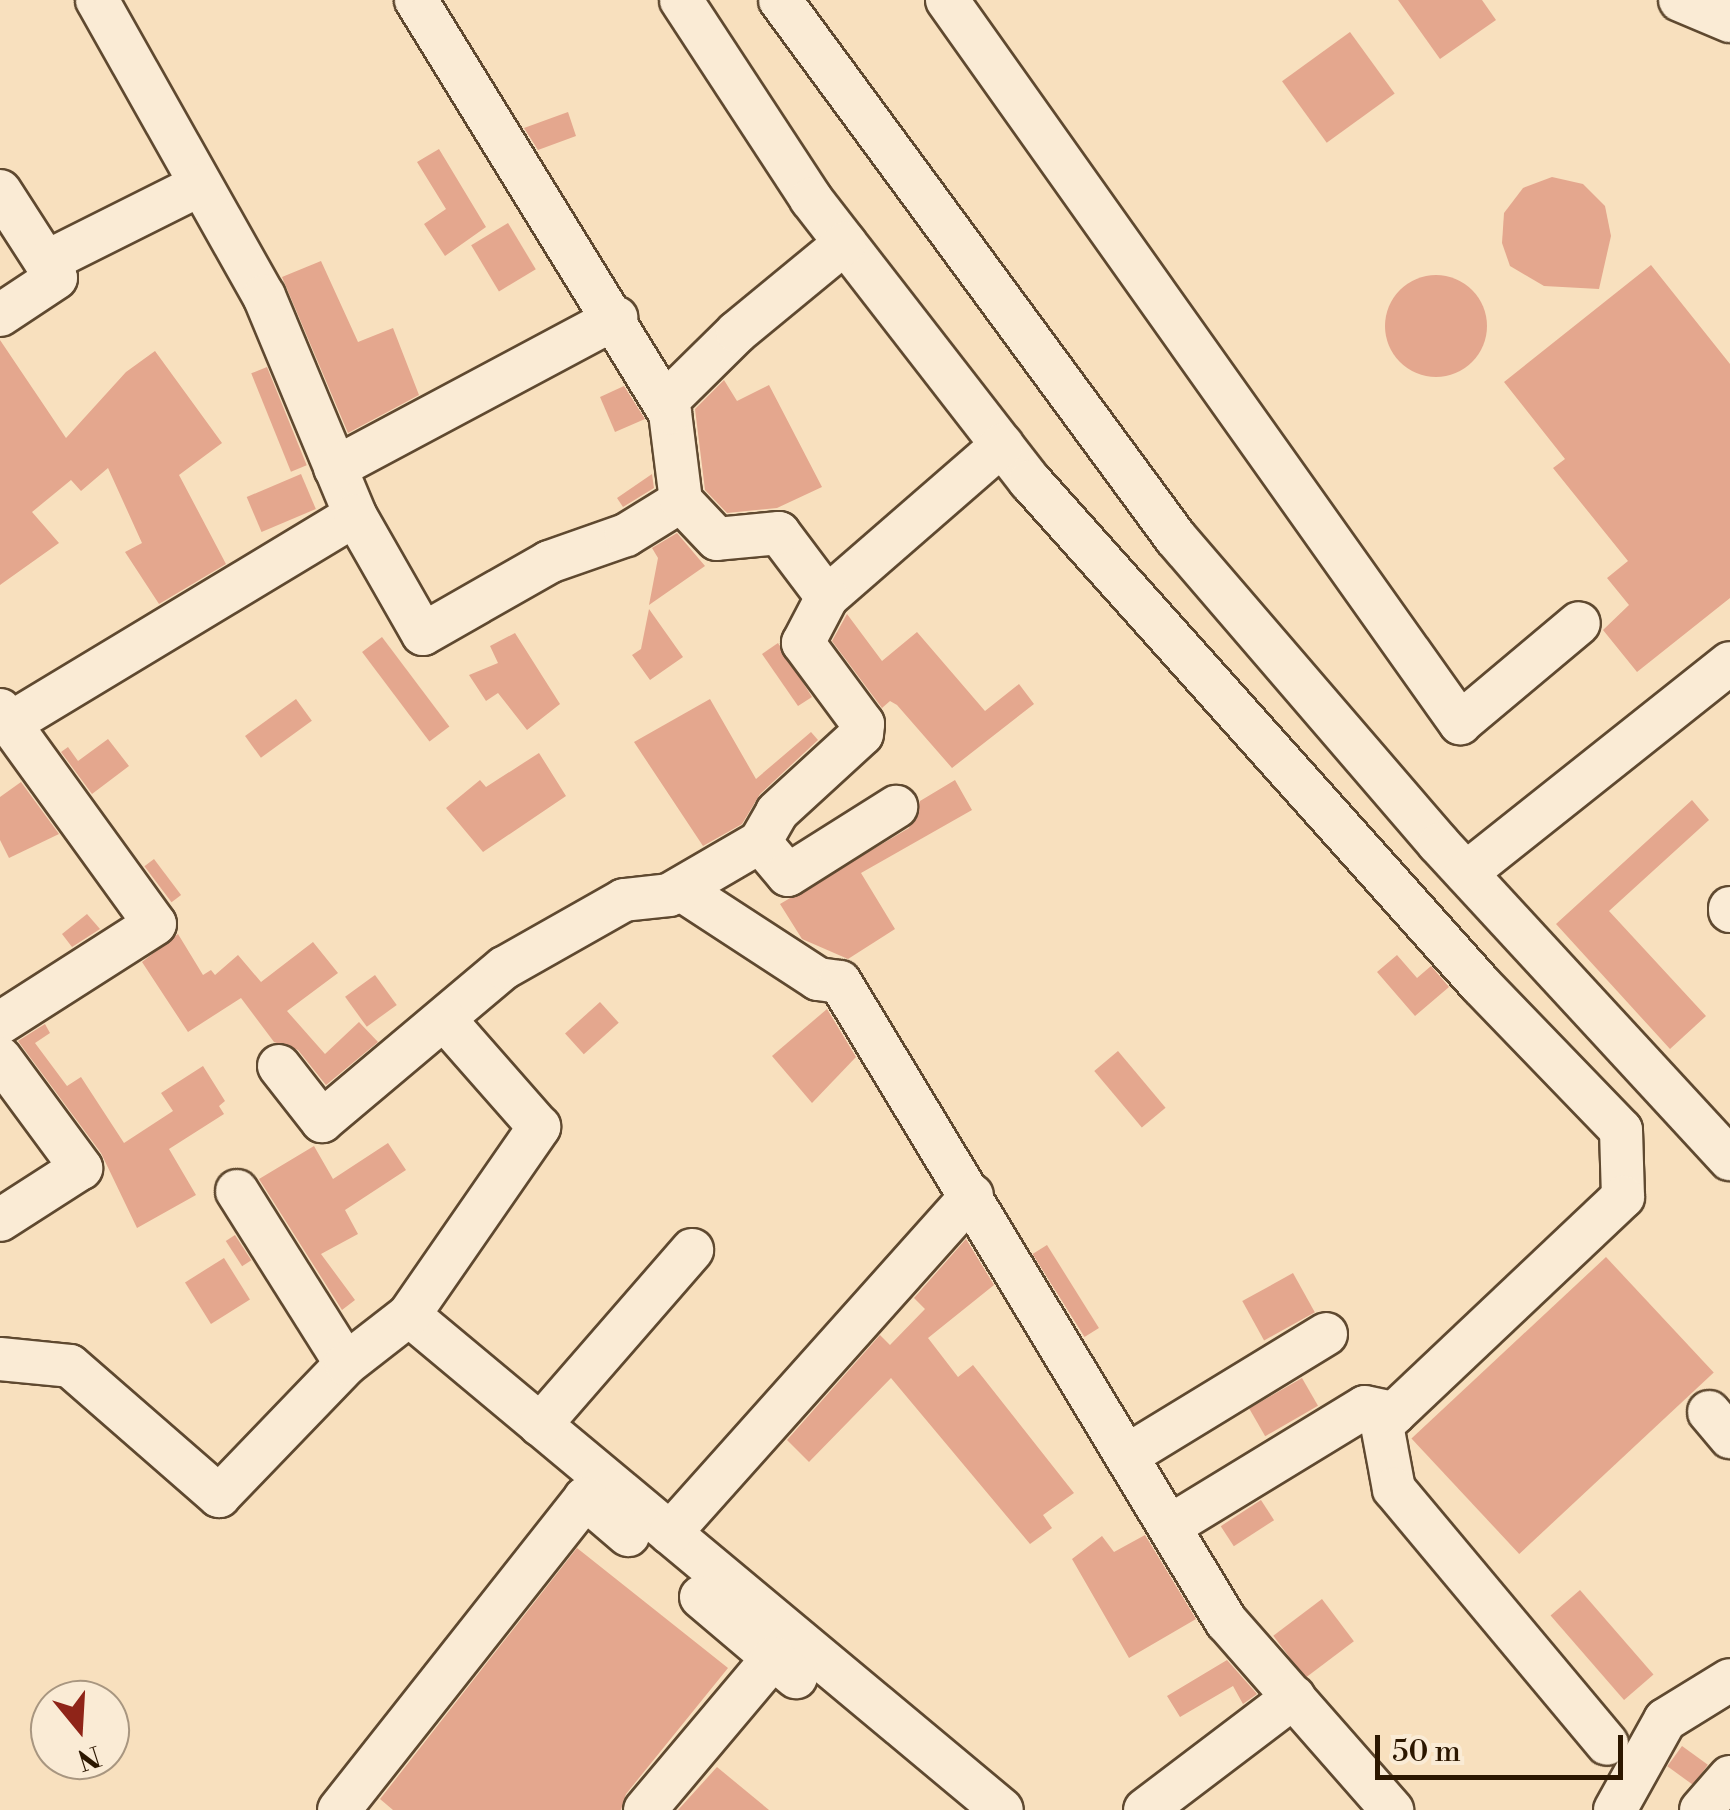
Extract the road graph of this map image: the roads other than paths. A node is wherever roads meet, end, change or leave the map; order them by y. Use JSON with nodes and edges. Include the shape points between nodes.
{"nodes":[{"id":1,"x":96,"y":0,"type":"edge"},
{"id":2,"x":416,"y":0,"type":"edge"},
{"id":3,"x":680,"y":0,"type":"edge"},
{"id":4,"x":780,"y":0,"type":"edge"},
{"id":5,"x":947,"y":0,"type":"edge"},
{"id":6,"x":1680,"y":0,"type":"edge"},
{"id":7,"x":1730,"y":21,"type":"edge"},
{"id":8,"x":200,"y":185,"type":"junction"},
{"id":9,"x":0,"y":190,"type":"edge"},
{"id":10,"x":845,"y":243,"type":"junction"},
{"id":11,"x":46,"y":262,"type":"junction"},
{"id":12,"x":0,"y":314,"type":"edge"},
{"id":13,"x":616,"y":318,"type":"junction"},
{"id":14,"x":664,"y":403,"type":"junction"},
{"id":15,"x":1002,"y":445,"type":"junction"},
{"id":16,"x":335,"y":468,"type":"junction"},
{"id":17,"x":681,"y":501,"type":"junction"},
{"id":18,"x":355,"y":515,"type":"junction"},
{"id":19,"x":827,"y":597,"type":"junction"},
{"id":20,"x":1579,"y":623,"type":"dead end"},
{"id":21,"x":1730,"y":663,"type":"edge"},
{"id":22,"x":5,"y":717,"type":"edge"},
{"id":23,"x":896,"y":807,"type":"dead end"},
{"id":24,"x":760,"y":842,"type":"junction"},
{"id":25,"x":1466,"y":874,"type":"junction"},
{"id":26,"x":680,"y":888,"type":"junction"},
{"id":27,"x":446,"y":1020,"type":"junction"},
{"id":28,"x":0,"y":1022,"type":"edge"},
{"id":29,"x":0,"y":1058,"type":"edge"},
{"id":30,"x":279,"y":1066,"type":"dead end"},
{"id":31,"x":1730,"y":1159,"type":"edge"},
{"id":32,"x":237,"y":1191,"type":"dead end"},
{"id":33,"x":972,"y":1195,"type":"junction"},
{"id":34,"x":0,"y":1220,"type":"edge"},
{"id":35,"x":692,"y":1250,"type":"dead end"},
{"id":36,"x":409,"y":1314,"type":"junction"},
{"id":37,"x":1326,"y":1334,"type":"dead end"},
{"id":38,"x":0,"y":1358,"type":"edge"},
{"id":39,"x":346,"y":1364,"type":"junction"},
{"id":40,"x":1394,"y":1414,"type":"junction"},
{"id":41,"x":540,"y":1425,"type":"junction"},
{"id":42,"x":1128,"y":1455,"type":"junction"},
{"id":43,"x":1170,"y":1526,"type":"junction"},
{"id":44,"x":670,"y":1532,"type":"junction"},
{"id":45,"x":773,"y":1658,"type":"junction"},
{"id":46,"x":1730,"y":1680,"type":"edge"},
{"id":47,"x":1294,"y":1697,"type":"junction"},
{"id":48,"x":1608,"y":1744,"type":"dead end"},
{"id":49,"x":1730,"y":1777,"type":"edge"},
{"id":50,"x":340,"y":1810,"type":"edge"},
{"id":51,"x":645,"y":1810,"type":"edge"},
{"id":52,"x":958,"y":1810,"type":"edge"},
{"id":53,"x":1002,"y":1810,"type":"edge"},
{"id":54,"x":1145,"y":1810,"type":"edge"},
{"id":55,"x":1392,"y":1810,"type":"edge"},
{"id":56,"x":1615,"y":1810,"type":"edge"},
{"id":57,"x":1701,"y":1810,"type":"edge"}],
"edges":[{"from":1,"to":8,"type":"street"},
{"from":2,"to":13,"type":"street"},
{"from":3,"to":10,"type":"street"},
{"from":4,"to":25,"type":"street","via":[[1175,537]]},
{"from":5,"to":20,"type":"street","via":[[1460,723]]},
{"from":6,"to":7,"type":"street"},
{"from":8,"to":11,"type":"street"},
{"from":8,"to":16,"type":"street","via":[[264,296]]},
{"from":9,"to":11,"type":"street"},
{"from":10,"to":14,"type":"street","via":[[736,332]]},
{"from":10,"to":15,"type":"street"},
{"from":11,"to":12,"type":"street","via":[[56,278]]},
{"from":13,"to":14,"type":"street"},
{"from":13,"to":16,"type":"street"},
{"from":14,"to":17,"type":"street"},
{"from":15,"to":19,"type":"street"},
{"from":15,"to":40,"type":"street","via":[[1480,984],[1621,1130],[1623,1196]]},
{"from":16,"to":18,"type":"street"},
{"from":17,"to":18,"type":"street","via":[[626,535],[564,554],[423,634]]},
{"from":17,"to":19,"type":"street","via":[[717,538],[780,533]]},
{"from":18,"to":22,"type":"street"},
{"from":19,"to":24,"type":"street","via":[[803,643],[863,724],[862,734],[776,812]]},
{"from":21,"to":25,"type":"street"},
{"from":22,"to":28,"type":"street","via":[[155,924]]},
{"from":23,"to":24,"type":"street","via":[[788,875]]},
{"from":24,"to":26,"type":"street"},
{"from":25,"to":31,"type":"street"},
{"from":26,"to":27,"type":"street","via":[[624,900],[567,929],[504,968]]},
{"from":26,"to":33,"type":"street","via":[[818,979],[840,982]]},
{"from":27,"to":30,"type":"street","via":[[322,1121]]},
{"from":27,"to":36,"type":"street","via":[[539,1127]]},
{"from":29,"to":34,"type":"street","via":[[82,1168]]},
{"from":32,"to":39,"type":"street"},
{"from":33,"to":42,"type":"street"},
{"from":33,"to":44,"type":"street"},
{"from":35,"to":41,"type":"street"},
{"from":36,"to":39,"type":"street"},
{"from":36,"to":41,"type":"street"},
{"from":37,"to":42,"type":"street"},
{"from":38,"to":39,"type":"street","via":[[70,1366],[219,1496]]},
{"from":40,"to":43,"type":"street","via":[[1365,1407]]},
{"from":40,"to":48,"type":"street","via":[[1382,1426],[1394,1489]]},
{"from":41,"to":44,"type":"street"},
{"from":42,"to":43,"type":"street"},
{"from":43,"to":47,"type":"street","via":[[1226,1621]]},
{"from":44,"to":53,"type":"street"},
{"from":45,"to":50,"type":"street","via":[[585,1498]]},
{"from":45,"to":51,"type":"street"},
{"from":45,"to":52,"type":"street"},
{"from":46,"to":56,"type":"street","via":[[1666,1720]]},
{"from":47,"to":54,"type":"street"},
{"from":47,"to":55,"type":"street"},
{"from":49,"to":57,"type":"street"}]}
